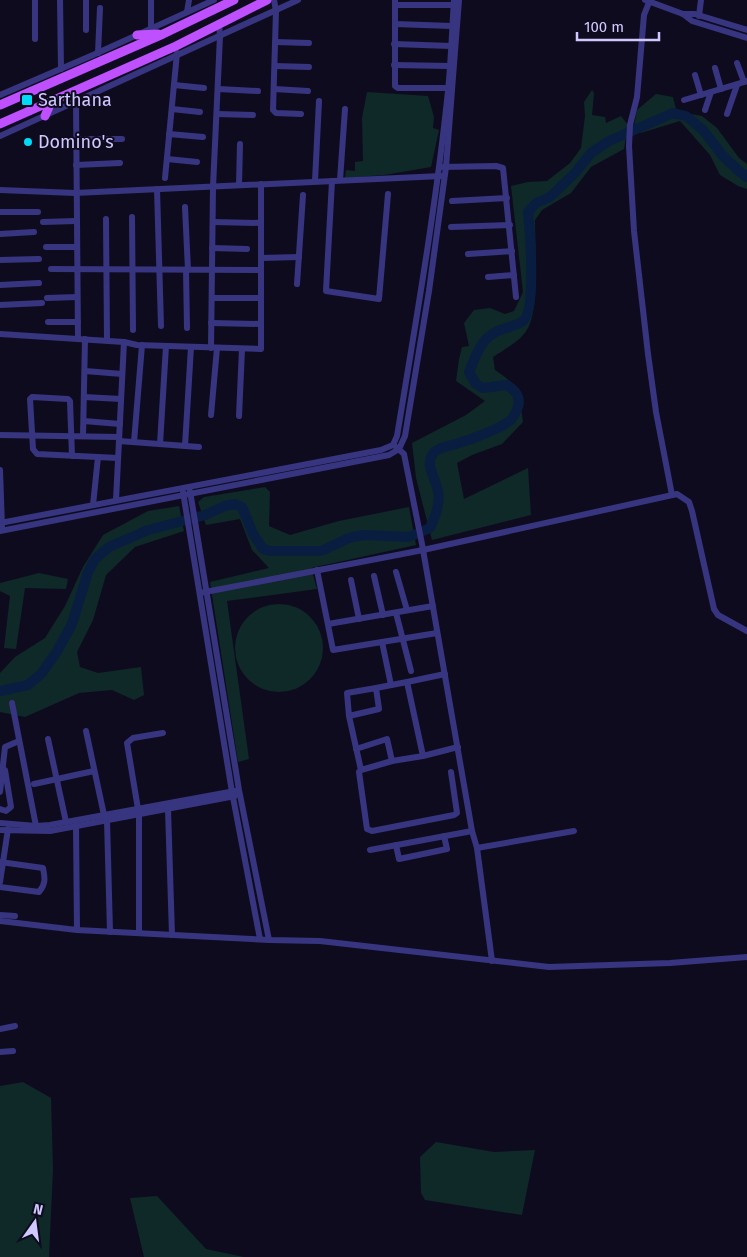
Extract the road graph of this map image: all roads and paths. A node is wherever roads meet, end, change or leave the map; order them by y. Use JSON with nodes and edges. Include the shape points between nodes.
{"nodes":[{"id":1,"x":35,"y":0,"type":"edge"},
{"id":2,"x":60,"y":0,"type":"edge"},
{"id":3,"x":86,"y":0,"type":"edge"},
{"id":4,"x":151,"y":0,"type":"edge"},
{"id":5,"x":189,"y":0,"type":"edge"},
{"id":6,"x":234,"y":0,"type":"edge"},
{"id":7,"x":267,"y":0,"type":"edge"},
{"id":8,"x":274,"y":0,"type":"edge"},
{"id":9,"x":298,"y":0,"type":"edge"},
{"id":10,"x":460,"y":0,"type":"edge"},
{"id":11,"x":649,"y":0,"type":"edge"},
{"id":12,"x":701,"y":0,"type":"edge"},
{"id":13,"x":395,"y":2,"type":"edge"},
{"id":14,"x":454,"y":2,"type":"edge"},
{"id":15,"x":214,"y":3,"type":"edge"},
{"id":16,"x":100,"y":8,"type":"dead end"},
{"id":17,"x":276,"y":11,"type":"junction"},
{"id":18,"x":187,"y":12,"type":"junction"},
{"id":19,"x":683,"y":14,"type":"junction"},
{"id":20,"x":699,"y":16,"type":"junction"},
{"id":21,"x":219,"y":24,"type":"junction"},
{"id":22,"x":395,"y":24,"type":"junction"},
{"id":23,"x":452,"y":26,"type":"junction"},
{"id":24,"x":151,"y":28,"type":"junction"},
{"id":25,"x":86,"y":30,"type":"dead end"},
{"id":26,"x":747,"y":30,"type":"edge"},
{"id":27,"x":137,"y":34,"type":"junction"},
{"id":28,"x":163,"y":34,"type":"junction"},
{"id":29,"x":220,"y":36,"type":"junction"},
{"id":30,"x":747,"y":38,"type":"edge"},
{"id":31,"x":35,"y":39,"type":"dead end"},
{"id":32,"x":275,"y":42,"type":"junction"},
{"id":33,"x":309,"y":43,"type":"dead end"},
{"id":34,"x":394,"y":44,"type":"junction"},
{"id":35,"x":178,"y":45,"type":"junction"},
{"id":36,"x":451,"y":46,"type":"junction"},
{"id":37,"x":98,"y":53,"type":"junction"},
{"id":38,"x":177,"y":56,"type":"junction"},
{"id":39,"x":737,"y":63,"type":"dead end"},
{"id":40,"x":394,"y":65,"type":"junction"},
{"id":41,"x":275,"y":66,"type":"junction"},
{"id":42,"x":449,"y":66,"type":"junction"},
{"id":43,"x":308,"y":67,"type":"dead end"},
{"id":44,"x":715,"y":68,"type":"dead end"},
{"id":45,"x":61,"y":69,"type":"junction"},
{"id":46,"x":695,"y":74,"type":"dead end"},
{"id":47,"x":742,"y":83,"type":"edge"},
{"id":48,"x":174,"y":85,"type":"junction"},
{"id":49,"x":204,"y":88,"type":"dead end"},
{"id":50,"x":448,"y":88,"type":"junction"},
{"id":51,"x":218,"y":89,"type":"junction"},
{"id":52,"x":274,"y":89,"type":"junction"},
{"id":53,"x":721,"y":89,"type":"junction"},
{"id":54,"x":258,"y":91,"type":"dead end"},
{"id":55,"x":308,"y":91,"type":"dead end"},
{"id":56,"x":711,"y":92,"type":"junction"},
{"id":57,"x":0,"y":95,"type":"edge"},
{"id":58,"x":701,"y":95,"type":"junction"},
{"id":59,"x":52,"y":100,"type":"junction"},
{"id":60,"x":684,"y":100,"type":"dead end"},
{"id":61,"x":319,"y":101,"type":"dead end"},
{"id":62,"x":76,"y":102,"type":"junction"},
{"id":63,"x":0,"y":105,"type":"edge"},
{"id":64,"x":172,"y":109,"type":"junction"},
{"id":65,"x":345,"y":109,"type":"dead end"},
{"id":66,"x":705,"y":110,"type":"dead end"},
{"id":67,"x":200,"y":112,"type":"dead end"},
{"id":68,"x":217,"y":114,"type":"junction"},
{"id":69,"x":301,"y":114,"type":"dead end"},
{"id":70,"x":727,"y":114,"type":"dead end"},
{"id":71,"x":253,"y":115,"type":"dead end"},
{"id":72,"x":45,"y":116,"type":"junction"},
{"id":73,"x":0,"y":124,"type":"edge"},
{"id":74,"x":170,"y":134,"type":"junction"},
{"id":75,"x":0,"y":136,"type":"edge"},
{"id":76,"x":203,"y":137,"type":"dead end"},
{"id":77,"x":76,"y":139,"type":"junction"},
{"id":78,"x":122,"y":139,"type":"dead end"},
{"id":79,"x":240,"y":144,"type":"dead end"},
{"id":80,"x":167,"y":159,"type":"junction"},
{"id":81,"x":198,"y":162,"type":"dead end"},
{"id":82,"x":120,"y":164,"type":"dead end"},
{"id":83,"x":76,"y":165,"type":"junction"},
{"id":84,"x":442,"y":166,"type":"junction"},
{"id":85,"x":440,"y":176,"type":"junction"},
{"id":86,"x":165,"y":178,"type":"dead end"},
{"id":87,"x":340,"y":180,"type":"junction"},
{"id":88,"x":315,"y":181,"type":"junction"},
{"id":89,"x":332,"y":181,"type":"junction"},
{"id":90,"x":261,"y":184,"type":"junction"},
{"id":91,"x":239,"y":185,"type":"junction"},
{"id":92,"x":213,"y":187,"type":"junction"},
{"id":93,"x":157,"y":189,"type":"junction"},
{"id":94,"x":0,"y":190,"type":"edge"},
{"id":95,"x":76,"y":193,"type":"junction"},
{"id":96,"x":388,"y":194,"type":"dead end"},
{"id":97,"x":303,"y":195,"type":"dead end"},
{"id":98,"x":508,"y":198,"type":"junction"},
{"id":99,"x":452,"y":201,"type":"dead end"},
{"id":100,"x":185,"y":207,"type":"dead end"},
{"id":101,"x":0,"y":212,"type":"edge"},
{"id":102,"x":38,"y":212,"type":"dead end"},
{"id":103,"x":132,"y":217,"type":"dead end"},
{"id":104,"x":106,"y":218,"type":"dead end"},
{"id":105,"x":76,"y":221,"type":"junction"},
{"id":106,"x":43,"y":222,"type":"dead end"},
{"id":107,"x":213,"y":222,"type":"junction"},
{"id":108,"x":261,"y":223,"type":"junction"},
{"id":109,"x":510,"y":225,"type":"junction"},
{"id":110,"x":450,"y":227,"type":"dead end"},
{"id":111,"x":34,"y":232,"type":"dead end"},
{"id":112,"x":0,"y":234,"type":"edge"},
{"id":113,"x":46,"y":247,"type":"dead end"},
{"id":114,"x":76,"y":248,"type":"junction"},
{"id":115,"x":212,"y":248,"type":"junction"},
{"id":116,"x":247,"y":249,"type":"dead end"},
{"id":117,"x":512,"y":251,"type":"junction"},
{"id":118,"x":468,"y":254,"type":"dead end"},
{"id":119,"x":299,"y":257,"type":"junction"},
{"id":120,"x":260,"y":258,"type":"junction"},
{"id":121,"x":39,"y":259,"type":"dead end"},
{"id":122,"x":0,"y":260,"type":"edge"},
{"id":123,"x":51,"y":269,"type":"dead end"},
{"id":124,"x":77,"y":269,"type":"junction"},
{"id":125,"x":107,"y":269,"type":"junction"},
{"id":126,"x":132,"y":270,"type":"junction"},
{"id":127,"x":160,"y":270,"type":"junction"},
{"id":128,"x":187,"y":270,"type":"junction"},
{"id":129,"x":212,"y":270,"type":"junction"},
{"id":130,"x":260,"y":270,"type":"junction"},
{"id":131,"x":514,"y":275,"type":"junction"},
{"id":132,"x":488,"y":277,"type":"dead end"},
{"id":133,"x":39,"y":283,"type":"dead end"},
{"id":134,"x":297,"y":284,"type":"dead end"},
{"id":135,"x":0,"y":285,"type":"edge"},
{"id":136,"x":77,"y":297,"type":"junction"},
{"id":137,"x":516,"y":297,"type":"dead end"},
{"id":138,"x":47,"y":298,"type":"dead end"},
{"id":139,"x":212,"y":298,"type":"junction"},
{"id":140,"x":260,"y":298,"type":"junction"},
{"id":141,"x":42,"y":303,"type":"dead end"},
{"id":142,"x":0,"y":305,"type":"edge"},
{"id":143,"x":48,"y":322,"type":"dead end"},
{"id":144,"x":78,"y":322,"type":"junction"},
{"id":145,"x":211,"y":323,"type":"junction"},
{"id":146,"x":261,"y":324,"type":"junction"},
{"id":147,"x":161,"y":326,"type":"dead end"},
{"id":148,"x":187,"y":328,"type":"dead end"},
{"id":149,"x":133,"y":330,"type":"dead end"},
{"id":150,"x":0,"y":334,"type":"edge"},
{"id":151,"x":78,"y":338,"type":"junction"},
{"id":152,"x":85,"y":339,"type":"junction"},
{"id":153,"x":107,"y":340,"type":"junction"},
{"id":154,"x":124,"y":342,"type":"junction"},
{"id":155,"x":142,"y":345,"type":"junction"},
{"id":156,"x":166,"y":346,"type":"junction"},
{"id":157,"x":191,"y":347,"type":"junction"},
{"id":158,"x":214,"y":348,"type":"junction"},
{"id":159,"x":242,"y":349,"type":"junction"},
{"id":160,"x":85,"y":371,"type":"junction"},
{"id":161,"x":122,"y":374,"type":"junction"},
{"id":162,"x":84,"y":397,"type":"junction"},
{"id":163,"x":121,"y":399,"type":"junction"},
{"id":164,"x":211,"y":415,"type":"dead end"},
{"id":165,"x":239,"y":416,"type":"dead end"},
{"id":166,"x":84,"y":422,"type":"junction"},
{"id":167,"x":120,"y":424,"type":"junction"},
{"id":168,"x":0,"y":435,"type":"edge"},
{"id":169,"x":32,"y":435,"type":"junction"},
{"id":170,"x":71,"y":436,"type":"junction"},
{"id":171,"x":83,"y":436,"type":"junction"},
{"id":172,"x":119,"y":439,"type":"junction"},
{"id":173,"x":134,"y":442,"type":"junction"},
{"id":174,"x":160,"y":444,"type":"junction"},
{"id":175,"x":185,"y":446,"type":"junction"},
{"id":176,"x":199,"y":447,"type":"dead end"},
{"id":177,"x":396,"y":447,"type":"junction"},
{"id":178,"x":72,"y":456,"type":"junction"},
{"id":179,"x":98,"y":457,"type":"junction"},
{"id":180,"x":118,"y":458,"type":"junction"},
{"id":181,"x":0,"y":470,"type":"edge"},
{"id":182,"x":186,"y":487,"type":"junction"},
{"id":183,"x":187,"y":495,"type":"junction"},
{"id":184,"x":672,"y":495,"type":"junction"},
{"id":185,"x":116,"y":500,"type":"junction"},
{"id":186,"x":93,"y":505,"type":"junction"},
{"id":187,"x":1,"y":523,"type":"edge"},
{"id":188,"x":1,"y":531,"type":"edge"},
{"id":189,"x":422,"y":547,"type":"junction"},
{"id":190,"x":318,"y":570,"type":"junction"},
{"id":191,"x":396,"y":572,"type":"dead end"},
{"id":192,"x":374,"y":576,"type":"dead end"},
{"id":193,"x":351,"y":580,"type":"dead end"},
{"id":194,"x":203,"y":592,"type":"junction"},
{"id":195,"x":433,"y":606,"type":"junction"},
{"id":196,"x":407,"y":610,"type":"junction"},
{"id":197,"x":396,"y":612,"type":"junction"},
{"id":198,"x":383,"y":615,"type":"junction"},
{"id":199,"x":359,"y":619,"type":"junction"},
{"id":200,"x":328,"y":624,"type":"junction"},
{"id":201,"x":747,"y":631,"type":"edge"},
{"id":202,"x":437,"y":632,"type":"junction"},
{"id":203,"x":403,"y":638,"type":"junction"},
{"id":204,"x":382,"y":642,"type":"junction"},
{"id":205,"x":411,"y":671,"type":"dead end"},
{"id":206,"x":445,"y":674,"type":"junction"},
{"id":207,"x":407,"y":682,"type":"junction"},
{"id":208,"x":391,"y":685,"type":"junction"},
{"id":209,"x":376,"y":688,"type":"junction"},
{"id":210,"x":12,"y":702,"type":"dead end"},
{"id":211,"x":350,"y":716,"type":"junction"},
{"id":212,"x":86,"y":731,"type":"dead end"},
{"id":213,"x":162,"y":733,"type":"dead end"},
{"id":214,"x":48,"y":739,"type":"dead end"},
{"id":215,"x":19,"y":741,"type":"junction"},
{"id":216,"x":458,"y":747,"type":"junction"},
{"id":217,"x":356,"y":749,"type":"junction"},
{"id":218,"x":423,"y":756,"type":"junction"},
{"id":219,"x":3,"y":761,"type":"junction"},
{"id":220,"x":392,"y":762,"type":"junction"},
{"id":221,"x":94,"y":771,"type":"junction"},
{"id":222,"x":359,"y":772,"type":"dead end"},
{"id":223,"x":451,"y":772,"type":"dead end"},
{"id":224,"x":57,"y":779,"type":"junction"},
{"id":225,"x":464,"y":783,"type":"junction"},
{"id":226,"x":34,"y":784,"type":"dead end"},
{"id":227,"x":453,"y":784,"type":"junction"},
{"id":228,"x":0,"y":792,"type":"edge"},
{"id":229,"x":236,"y":793,"type":"junction"},
{"id":230,"x":0,"y":809,"type":"edge"},
{"id":231,"x":168,"y":809,"type":"junction"},
{"id":232,"x":138,"y":812,"type":"junction"},
{"id":233,"x":106,"y":818,"type":"junction"},
{"id":234,"x":66,"y":822,"type":"junction"},
{"id":235,"x":0,"y":823,"type":"edge"},
{"id":236,"x":76,"y":826,"type":"junction"},
{"id":237,"x":5,"y":828,"type":"edge"},
{"id":238,"x":40,"y":828,"type":"junction"},
{"id":239,"x":574,"y":831,"type":"dead end"},
{"id":240,"x":472,"y":832,"type":"junction"},
{"id":241,"x":444,"y":836,"type":"junction"},
{"id":242,"x":396,"y":845,"type":"junction"},
{"id":243,"x":477,"y":848,"type":"junction"},
{"id":244,"x":370,"y":850,"type":"dead end"},
{"id":245,"x":2,"y":863,"type":"edge"},
{"id":246,"x":0,"y":882,"type":"edge"},
{"id":247,"x":0,"y":886,"type":"edge"},
{"id":248,"x":0,"y":915,"type":"edge"},
{"id":249,"x":15,"y":916,"type":"dead end"},
{"id":250,"x":0,"y":921,"type":"edge"},
{"id":251,"x":77,"y":930,"type":"junction"},
{"id":252,"x":110,"y":932,"type":"junction"},
{"id":253,"x":139,"y":933,"type":"junction"},
{"id":254,"x":172,"y":935,"type":"junction"},
{"id":255,"x":260,"y":940,"type":"junction"},
{"id":256,"x":269,"y":940,"type":"junction"},
{"id":257,"x":747,"y":957,"type":"edge"},
{"id":258,"x":492,"y":961,"type":"junction"},
{"id":259,"x":16,"y":1026,"type":"dead end"},
{"id":260,"x":0,"y":1029,"type":"edge"},
{"id":261,"x":14,"y":1051,"type":"dead end"},
{"id":262,"x":0,"y":1052,"type":"edge"}],
"edges":[{"from":1,"to":31,"type":"street"},
{"from":2,"to":45,"type":"street"},
{"from":3,"to":25,"type":"street"},
{"from":4,"to":24,"type":"street"},
{"from":5,"to":18,"type":"street"},
{"from":6,"to":15,"type":"main road"},
{"from":7,"to":21,"type":"main road"},
{"from":8,"to":17,"type":"street"},
{"from":9,"to":17,"type":"street"},
{"from":10,"to":84,"type":"street"},
{"from":11,"to":19,"type":"street"},
{"from":11,"to":184,"type":"street","via":[[644,15],[637,97],[629,138],[634,231],[648,354]]},
{"from":12,"to":20,"type":"street"},
{"from":13,"to":14,"type":"street"},
{"from":13,"to":22,"type":"street"},
{"from":14,"to":23,"type":"street"},
{"from":15,"to":18,"type":"street"},
{"from":15,"to":28,"type":"main road"},
{"from":16,"to":37,"type":"street"},
{"from":17,"to":29,"type":"street"},
{"from":17,"to":32,"type":"street"},
{"from":18,"to":24,"type":"street"},
{"from":19,"to":20,"type":"street"},
{"from":19,"to":30,"type":"street","via":[[692,21]]},
{"from":20,"to":26,"type":"street"},
{"from":21,"to":29,"type":"street"},
{"from":21,"to":35,"type":"main road"},
{"from":22,"to":23,"type":"street"},
{"from":22,"to":34,"type":"street"},
{"from":23,"to":36,"type":"street"},
{"from":24,"to":27,"type":"street"},
{"from":27,"to":28,"type":"main road"},
{"from":27,"to":37,"type":"street"},
{"from":28,"to":63,"type":"main road"},
{"from":29,"to":38,"type":"street"},
{"from":29,"to":51,"type":"street"},
{"from":32,"to":33,"type":"street"},
{"from":32,"to":41,"type":"street"},
{"from":34,"to":36,"type":"street"},
{"from":34,"to":40,"type":"street"},
{"from":35,"to":38,"type":"street"},
{"from":35,"to":59,"type":"main road"},
{"from":36,"to":42,"type":"street"},
{"from":37,"to":45,"type":"street"},
{"from":38,"to":48,"type":"street"},
{"from":38,"to":62,"type":"street"},
{"from":39,"to":47,"type":"street"},
{"from":40,"to":42,"type":"street"},
{"from":40,"to":50,"type":"street","via":[[396,87]]},
{"from":41,"to":43,"type":"street"},
{"from":41,"to":52,"type":"street"},
{"from":42,"to":50,"type":"street"},
{"from":44,"to":53,"type":"street"},
{"from":45,"to":57,"type":"street"},
{"from":46,"to":58,"type":"street"},
{"from":47,"to":53,"type":"street"},
{"from":47,"to":70,"type":"street"},
{"from":48,"to":49,"type":"street"},
{"from":48,"to":64,"type":"street"},
{"from":50,"to":84,"type":"street"},
{"from":51,"to":54,"type":"street"},
{"from":51,"to":68,"type":"street"},
{"from":52,"to":55,"type":"street"},
{"from":52,"to":69,"type":"street","via":[[274,112]]},
{"from":53,"to":56,"type":"street"},
{"from":56,"to":58,"type":"street"},
{"from":56,"to":66,"type":"street"},
{"from":58,"to":60,"type":"street"},
{"from":59,"to":72,"type":"main road"},
{"from":59,"to":73,"type":"main road"},
{"from":61,"to":88,"type":"street"},
{"from":62,"to":72,"type":"street"},
{"from":62,"to":77,"type":"street"},
{"from":64,"to":67,"type":"street"},
{"from":64,"to":74,"type":"street"},
{"from":65,"to":87,"type":"street"},
{"from":68,"to":71,"type":"street"},
{"from":68,"to":92,"type":"street"},
{"from":72,"to":75,"type":"street"},
{"from":74,"to":76,"type":"street"},
{"from":74,"to":80,"type":"street"},
{"from":77,"to":78,"type":"street"},
{"from":77,"to":83,"type":"street"},
{"from":79,"to":91,"type":"street"},
{"from":80,"to":81,"type":"street"},
{"from":80,"to":86,"type":"street"},
{"from":82,"to":83,"type":"street"},
{"from":83,"to":95,"type":"street"},
{"from":84,"to":85,"type":"street"},
{"from":84,"to":98,"type":"street","via":[[500,166],[505,170]]},
{"from":85,"to":87,"type":"street"},
{"from":85,"to":177,"type":"street"},
{"from":87,"to":89,"type":"street"},
{"from":88,"to":89,"type":"street"},
{"from":88,"to":90,"type":"street"},
{"from":89,"to":96,"type":"street","via":[[326,291],[379,298]]},
{"from":90,"to":91,"type":"street"},
{"from":90,"to":108,"type":"street"},
{"from":91,"to":92,"type":"street"},
{"from":92,"to":93,"type":"street"},
{"from":92,"to":107,"type":"street"},
{"from":93,"to":95,"type":"street"},
{"from":93,"to":127,"type":"street"},
{"from":94,"to":95,"type":"street"},
{"from":95,"to":105,"type":"street"},
{"from":97,"to":119,"type":"street"},
{"from":98,"to":99,"type":"street"},
{"from":98,"to":109,"type":"street"},
{"from":100,"to":128,"type":"street"},
{"from":101,"to":102,"type":"street"},
{"from":103,"to":126,"type":"street"},
{"from":104,"to":125,"type":"street"},
{"from":105,"to":106,"type":"street"},
{"from":105,"to":114,"type":"street"},
{"from":107,"to":108,"type":"street"},
{"from":107,"to":115,"type":"street"},
{"from":108,"to":120,"type":"street"},
{"from":109,"to":110,"type":"street"},
{"from":109,"to":117,"type":"street"},
{"from":111,"to":112,"type":"street"},
{"from":113,"to":114,"type":"street"},
{"from":114,"to":124,"type":"street"},
{"from":115,"to":116,"type":"street"},
{"from":115,"to":129,"type":"street"},
{"from":117,"to":118,"type":"street"},
{"from":117,"to":131,"type":"street"},
{"from":119,"to":120,"type":"street"},
{"from":119,"to":134,"type":"street"},
{"from":120,"to":130,"type":"street"},
{"from":121,"to":122,"type":"street"},
{"from":123,"to":124,"type":"street"},
{"from":124,"to":125,"type":"street"},
{"from":124,"to":136,"type":"street"},
{"from":125,"to":126,"type":"street"},
{"from":125,"to":153,"type":"street"},
{"from":126,"to":127,"type":"street"},
{"from":126,"to":149,"type":"street"},
{"from":127,"to":128,"type":"street"},
{"from":127,"to":147,"type":"street"},
{"from":128,"to":129,"type":"street"},
{"from":128,"to":148,"type":"street"},
{"from":129,"to":130,"type":"street"},
{"from":129,"to":139,"type":"street"},
{"from":130,"to":140,"type":"street"},
{"from":131,"to":132,"type":"street"},
{"from":131,"to":137,"type":"street"},
{"from":133,"to":135,"type":"street"},
{"from":136,"to":138,"type":"street"},
{"from":136,"to":144,"type":"street"},
{"from":139,"to":140,"type":"street"},
{"from":139,"to":145,"type":"street"},
{"from":140,"to":146,"type":"street"},
{"from":141,"to":142,"type":"street"},
{"from":143,"to":144,"type":"street"},
{"from":144,"to":151,"type":"street"},
{"from":145,"to":146,"type":"street"},
{"from":145,"to":158,"type":"street"},
{"from":146,"to":159,"type":"street","via":[[261,349]]},
{"from":150,"to":151,"type":"street"},
{"from":151,"to":152,"type":"street"},
{"from":152,"to":153,"type":"street"},
{"from":152,"to":160,"type":"street"},
{"from":153,"to":154,"type":"street"},
{"from":154,"to":155,"type":"street"},
{"from":154,"to":161,"type":"street"},
{"from":155,"to":156,"type":"street"},
{"from":155,"to":173,"type":"street"},
{"from":156,"to":157,"type":"street"},
{"from":156,"to":174,"type":"street"},
{"from":157,"to":158,"type":"street"},
{"from":157,"to":175,"type":"street"},
{"from":158,"to":159,"type":"street"},
{"from":158,"to":164,"type":"street"},
{"from":159,"to":165,"type":"street"},
{"from":160,"to":161,"type":"street"},
{"from":160,"to":162,"type":"street"},
{"from":161,"to":163,"type":"street"},
{"from":162,"to":163,"type":"street"},
{"from":162,"to":166,"type":"street"},
{"from":163,"to":167,"type":"street"},
{"from":166,"to":167,"type":"street"},
{"from":166,"to":171,"type":"street"},
{"from":167,"to":172,"type":"street"},
{"from":168,"to":169,"type":"street"},
{"from":169,"to":170,"type":"street"},
{"from":169,"to":170,"type":"street","via":[[30,399],[33,396],[70,400]]},
{"from":169,"to":178,"type":"street","via":[[35,453]]},
{"from":170,"to":171,"type":"street"},
{"from":170,"to":178,"type":"street"},
{"from":171,"to":172,"type":"street"},
{"from":172,"to":173,"type":"street"},
{"from":172,"to":180,"type":"street"},
{"from":173,"to":174,"type":"street"},
{"from":174,"to":175,"type":"street"},
{"from":175,"to":176,"type":"street"},
{"from":177,"to":182,"type":"street"},
{"from":177,"to":183,"type":"street","via":[[389,455]]},
{"from":177,"to":189,"type":"street","via":[[404,454]]},
{"from":178,"to":179,"type":"street"},
{"from":179,"to":180,"type":"street"},
{"from":179,"to":186,"type":"street"},
{"from":180,"to":185,"type":"street"},
{"from":181,"to":187,"type":"street"},
{"from":182,"to":183,"type":"street"},
{"from":182,"to":185,"type":"street"},
{"from":183,"to":188,"type":"street"},
{"from":183,"to":194,"type":"street"},
{"from":184,"to":189,"type":"street"},
{"from":184,"to":201,"type":"street","via":[[680,495],[689,502],[714,609],[718,615]]},
{"from":185,"to":186,"type":"street"},
{"from":186,"to":187,"type":"street"},
{"from":187,"to":188,"type":"street"},
{"from":189,"to":190,"type":"street"},
{"from":189,"to":195,"type":"street"},
{"from":190,"to":194,"type":"street"},
{"from":190,"to":200,"type":"street"},
{"from":191,"to":196,"type":"street"},
{"from":192,"to":198,"type":"street"},
{"from":193,"to":199,"type":"street"},
{"from":194,"to":229,"type":"street"},
{"from":195,"to":196,"type":"street"},
{"from":195,"to":202,"type":"street"},
{"from":196,"to":197,"type":"street"},
{"from":197,"to":198,"type":"street"},
{"from":197,"to":203,"type":"street"},
{"from":198,"to":199,"type":"street"},
{"from":199,"to":200,"type":"street"},
{"from":200,"to":204,"type":"street","via":[[334,650]]},
{"from":202,"to":203,"type":"street"},
{"from":202,"to":206,"type":"street"},
{"from":203,"to":204,"type":"street"},
{"from":203,"to":205,"type":"street"},
{"from":204,"to":208,"type":"street"},
{"from":206,"to":207,"type":"street"},
{"from":206,"to":216,"type":"street"},
{"from":207,"to":208,"type":"street"},
{"from":207,"to":218,"type":"street"},
{"from":208,"to":209,"type":"street"},
{"from":209,"to":211,"type":"street","via":[[379,709]]},
{"from":209,"to":211,"type":"street","via":[[347,693]]},
{"from":210,"to":215,"type":"street"},
{"from":211,"to":217,"type":"street"},
{"from":212,"to":221,"type":"street"},
{"from":213,"to":232,"type":"street","via":[[133,738],[127,743]]},
{"from":214,"to":224,"type":"street"},
{"from":215,"to":219,"type":"street","via":[[5,748]]},
{"from":215,"to":238,"type":"street"},
{"from":216,"to":218,"type":"street"},
{"from":216,"to":225,"type":"street"},
{"from":217,"to":220,"type":"street","via":[[361,770]]},
{"from":217,"to":220,"type":"street","via":[[387,739]]},
{"from":218,"to":220,"type":"street"},
{"from":219,"to":228,"type":"street"},
{"from":219,"to":230,"type":"street","via":[[11,808],[6,811]]},
{"from":221,"to":224,"type":"street"},
{"from":221,"to":233,"type":"street"},
{"from":222,"to":227,"type":"street","via":[[369,830],[454,816],[458,811]]},
{"from":223,"to":227,"type":"street"},
{"from":224,"to":226,"type":"street"},
{"from":224,"to":234,"type":"street"},
{"from":225,"to":227,"type":"street"},
{"from":225,"to":240,"type":"street"},
{"from":229,"to":231,"type":"street"},
{"from":229,"to":232,"type":"street"},
{"from":229,"to":255,"type":"street"},
{"from":229,"to":256,"type":"street"},
{"from":231,"to":232,"type":"street"},
{"from":231,"to":254,"type":"street"},
{"from":232,"to":233,"type":"street"},
{"from":232,"to":253,"type":"street"},
{"from":233,"to":234,"type":"street"},
{"from":233,"to":236,"type":"street"},
{"from":233,"to":252,"type":"street"},
{"from":234,"to":238,"type":"street"},
{"from":235,"to":237,"type":"street"},
{"from":236,"to":238,"type":"street"},
{"from":236,"to":251,"type":"street"},
{"from":237,"to":238,"type":"street"},
{"from":237,"to":245,"type":"street"},
{"from":239,"to":243,"type":"street"},
{"from":240,"to":241,"type":"street"},
{"from":240,"to":243,"type":"street"},
{"from":241,"to":242,"type":"street"},
{"from":241,"to":242,"type":"street","via":[[447,849],[399,858]]},
{"from":242,"to":244,"type":"street"},
{"from":243,"to":258,"type":"street"},
{"from":245,"to":246,"type":"street"},
{"from":245,"to":247,"type":"street","via":[[43,868],[45,880],[38,892]]},
{"from":248,"to":249,"type":"street"},
{"from":250,"to":251,"type":"street"},
{"from":251,"to":252,"type":"street"},
{"from":252,"to":253,"type":"street"},
{"from":253,"to":254,"type":"street"},
{"from":254,"to":255,"type":"street"},
{"from":255,"to":256,"type":"street"},
{"from":256,"to":258,"type":"street","via":[[320,941]]},
{"from":257,"to":258,"type":"street","via":[[670,964],[549,967]]},
{"from":259,"to":260,"type":"street"},
{"from":261,"to":262,"type":"street"}]}
